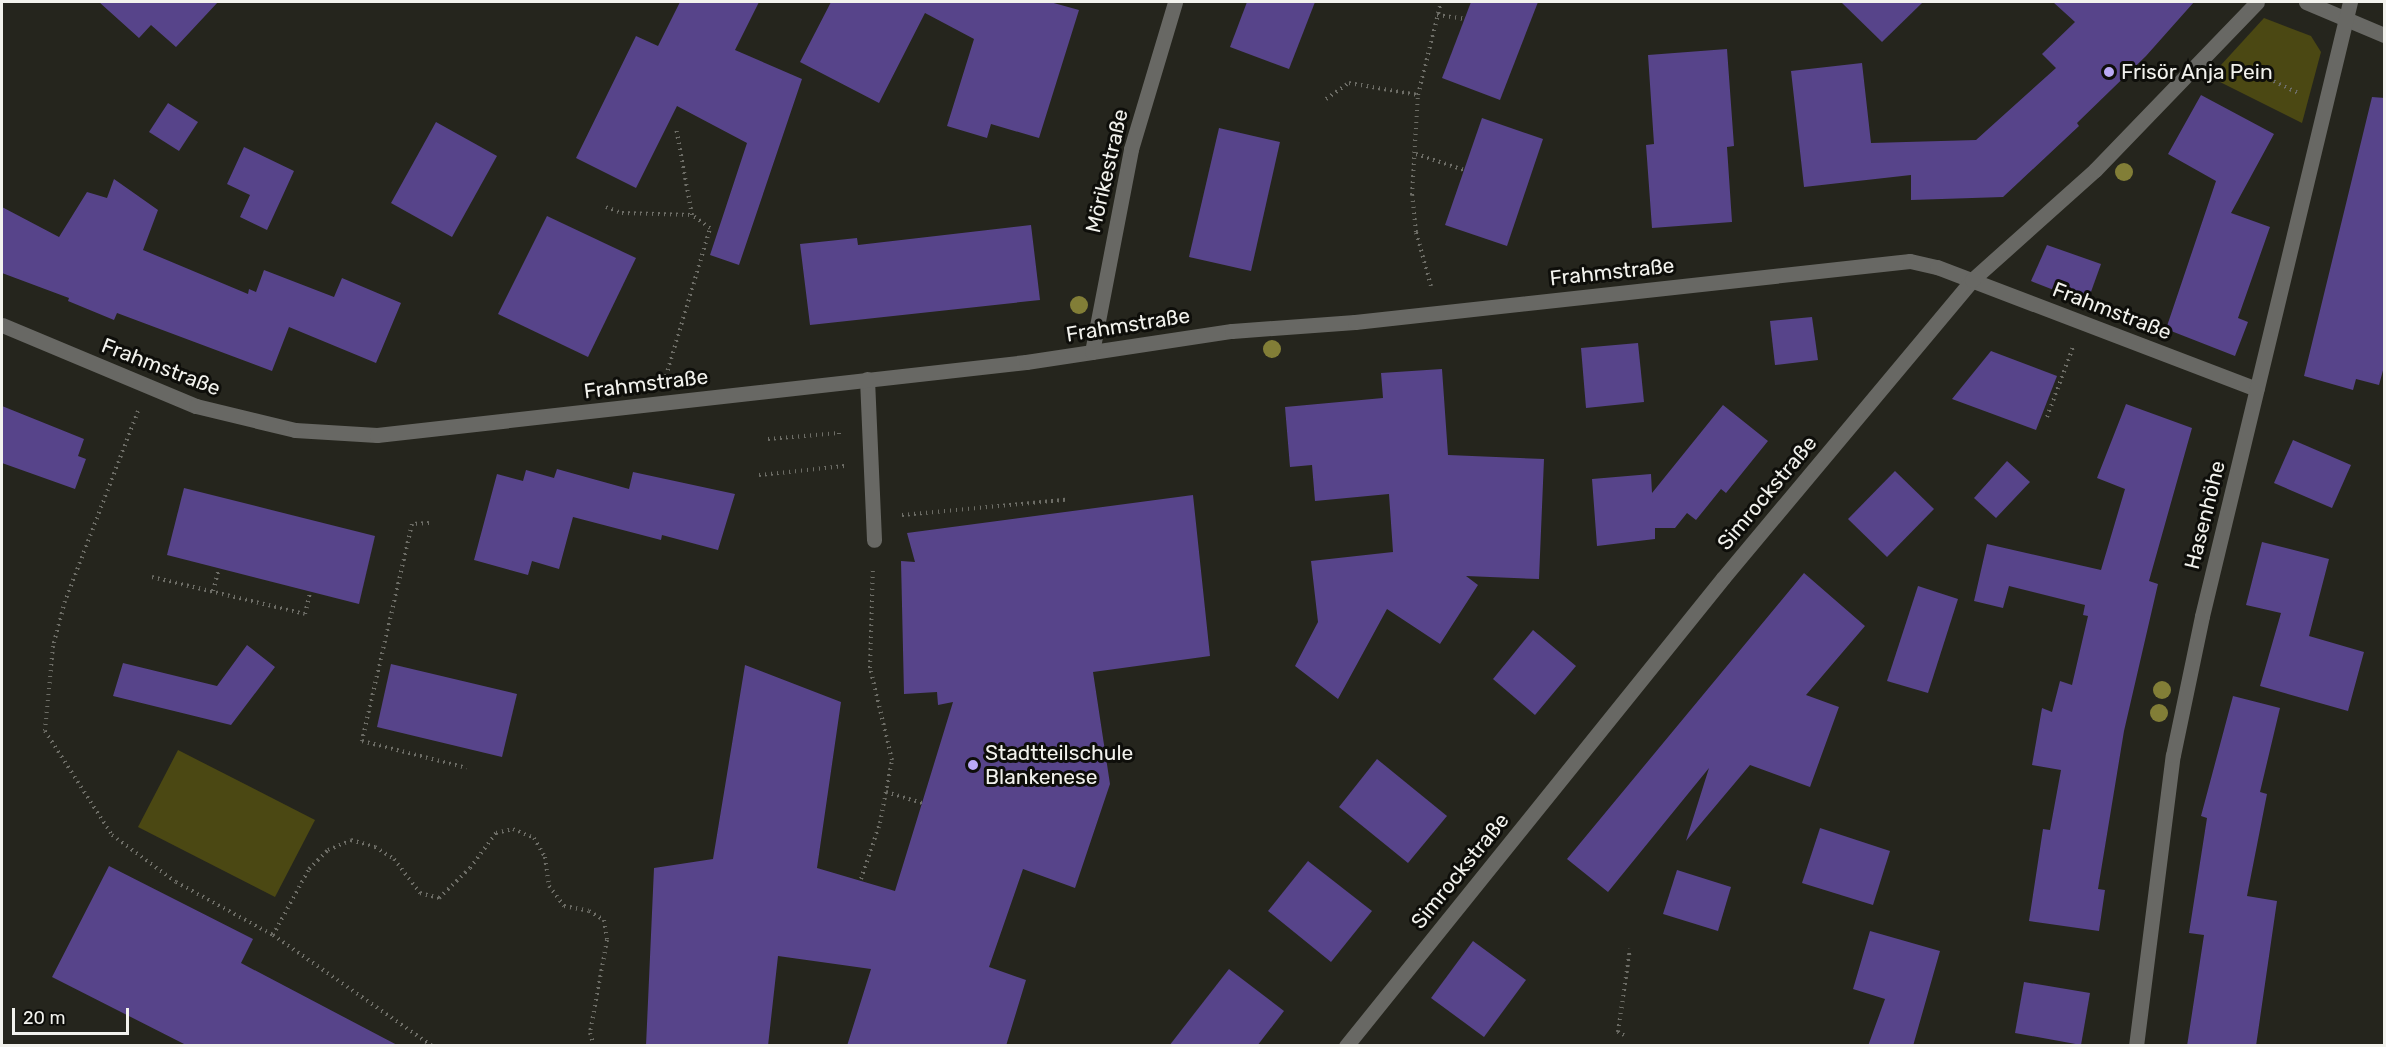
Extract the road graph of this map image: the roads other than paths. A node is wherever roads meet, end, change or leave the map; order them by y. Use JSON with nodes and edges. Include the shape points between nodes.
{"nodes":[{"id":1,"x":1175,"y":2,"type":"edge"},
{"id":2,"x":2257,"y":2,"type":"edge"},
{"id":3,"x":2306,"y":2,"type":"edge"},
{"id":4,"x":2350,"y":2,"type":"edge"},
{"id":5,"x":2347,"y":20,"type":"junction"},
{"id":6,"x":2385,"y":35,"type":"edge"},
{"id":7,"x":1972,"y":280,"type":"junction"},
{"id":8,"x":2,"y":325,"type":"edge"},
{"id":9,"x":1092,"y":352,"type":"junction"},
{"id":10,"x":867,"y":379,"type":"junction"},
{"id":11,"x":2257,"y":389,"type":"junction"},
{"id":12,"x":874,"y":540,"type":"road end"},
{"id":13,"x":1346,"y":1046,"type":"edge"},
{"id":14,"x":2136,"y":1046,"type":"edge"}],
"edges":[{"from":1,"to":9,"type":"street","name":"Mörikestraße","via":[[1131,148]]},
{"from":2,"to":7,"type":"street","name":"Simrockstraße","via":[[2095,170]]},
{"from":3,"to":5,"type":"street"},
{"from":4,"to":5,"type":"street","name":"Hasenhöhe"},
{"from":5,"to":6,"type":"street"},
{"from":5,"to":11,"type":"street","name":"Hasenhöhe"},
{"from":7,"to":9,"type":"street","name":"Frahmstraße","via":[[1910,261],[1355,322],[1232,331]]},
{"from":7,"to":11,"type":"street","name":"Frahmstraße"},
{"from":7,"to":13,"type":"street","name":"Simrockstraße","via":[[1712,591]]},
{"from":8,"to":10,"type":"street","name":"Frahmstraße","via":[[196,406],[295,430],[377,435]]},
{"from":9,"to":10,"type":"street","name":"Frahmstraße"},
{"from":10,"to":12,"type":"street"},
{"from":11,"to":14,"type":"street","name":"Hasenhöhe","via":[[2173,755]]}]}
